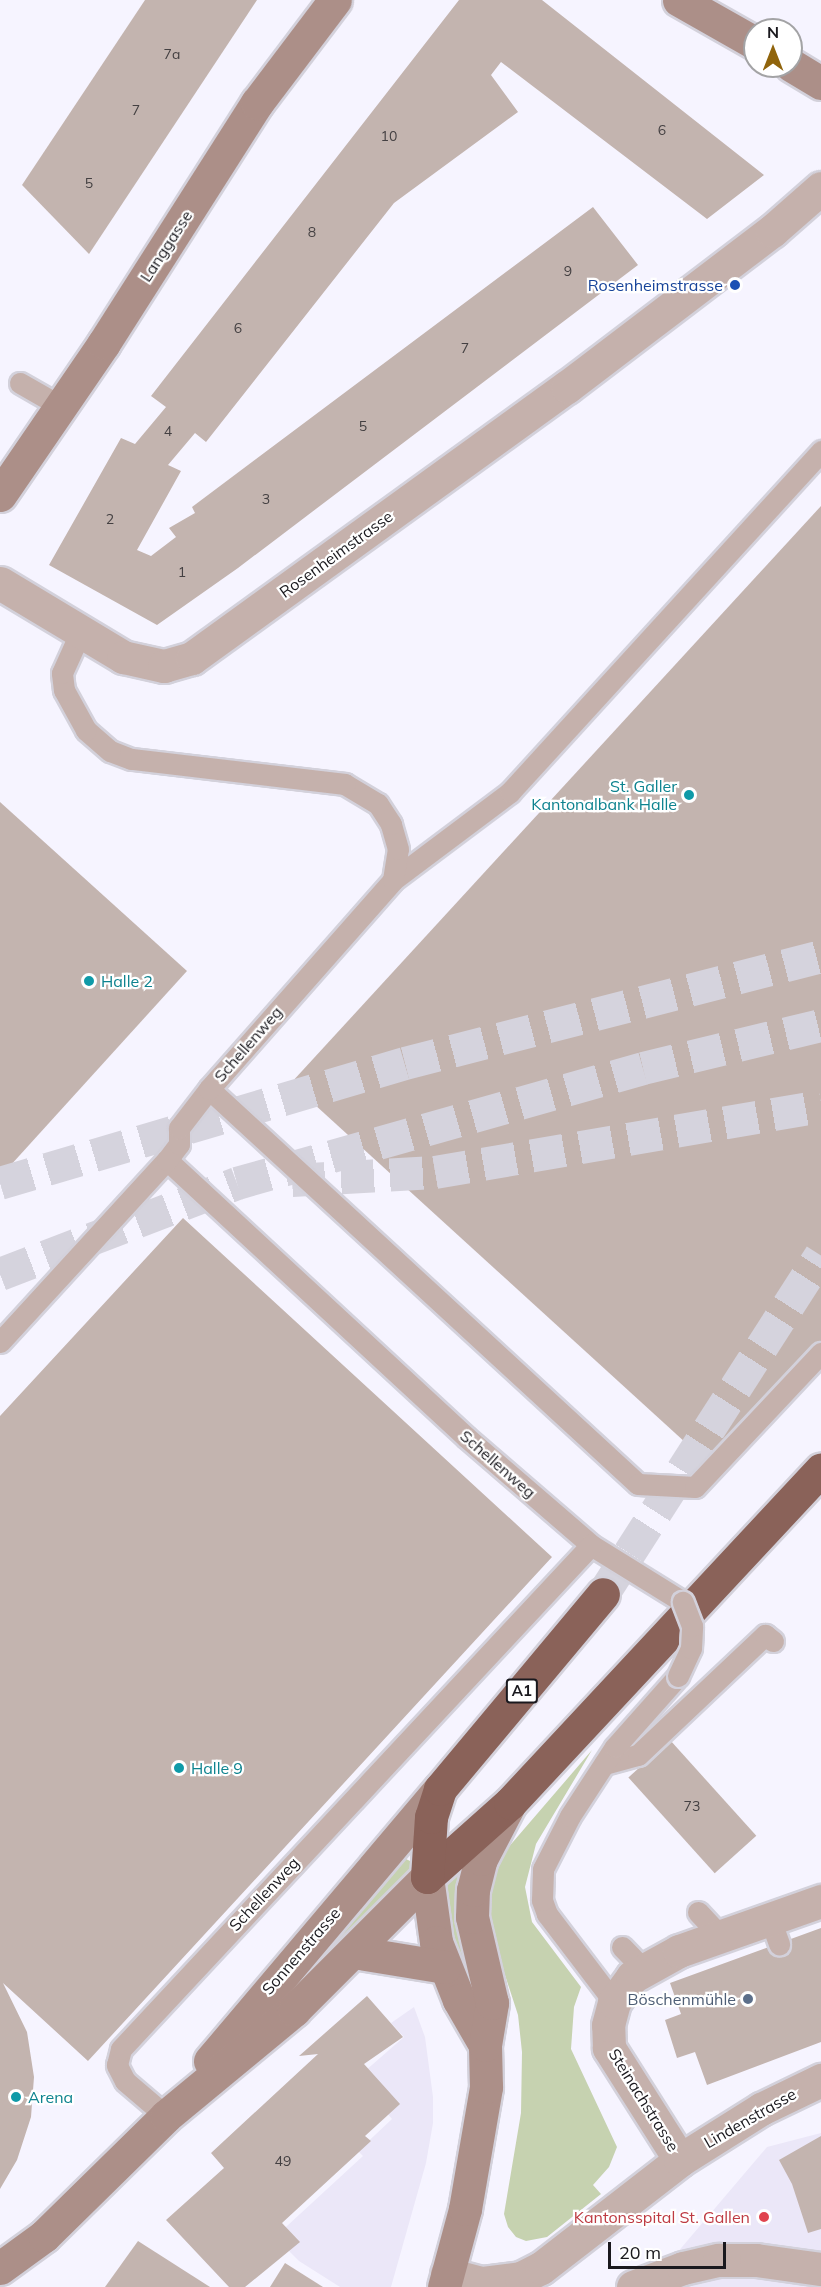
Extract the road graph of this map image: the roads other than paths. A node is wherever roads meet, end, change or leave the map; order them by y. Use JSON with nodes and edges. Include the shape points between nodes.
{"nodes":[{"id":1,"x":335,"y":0,"type":"edge"},
{"id":2,"x":679,"y":0,"type":"edge"},
{"id":3,"x":743,"y":36,"type":"edge"},
{"id":4,"x":803,"y":72,"type":"edge"},
{"id":5,"x":821,"y":83,"type":"edge"},
{"id":6,"x":821,"y":188,"type":"edge"},
{"id":7,"x":20,"y":383,"type":"dead end"},
{"id":8,"x":62,"y":407,"type":"junction"},
{"id":9,"x":821,"y":451,"type":"edge"},
{"id":10,"x":0,"y":495,"type":"edge"},
{"id":11,"x":0,"y":583,"type":"edge"},
{"id":12,"x":81,"y":631,"type":"junction"},
{"id":13,"x":393,"y":880,"type":"junction"},
{"id":14,"x":209,"y":1089,"type":"junction"},
{"id":15,"x":167,"y":1160,"type":"junction"},
{"id":16,"x":0,"y":1342,"type":"edge"},
{"id":17,"x":821,"y":1353,"type":"edge"},
{"id":18,"x":821,"y":1470,"type":"edge"},
{"id":19,"x":591,"y":1545,"type":"junction"},
{"id":20,"x":603,"y":1594,"type":"tunnel mouth"},
{"id":21,"x":773,"y":1641,"type":"dead end"},
{"id":22,"x":604,"y":1764,"type":"junction"},
{"id":23,"x":440,"y":1789,"type":"junction"},
{"id":24,"x":510,"y":1803,"type":"junction"},
{"id":25,"x":427,"y":1877,"type":"junction"},
{"id":26,"x":821,"y":1901,"type":"edge"},
{"id":27,"x":698,"y":1912,"type":"dead end"},
{"id":28,"x":720,"y":1936,"type":"junction"},
{"id":29,"x":354,"y":1952,"type":"junction"},
{"id":30,"x":445,"y":1967,"type":"junction"},
{"id":31,"x":614,"y":2002,"type":"junction"},
{"id":32,"x":485,"y":2045,"type":"junction"},
{"id":33,"x":821,"y":2080,"type":"edge"},
{"id":34,"x":166,"y":2116,"type":"junction"},
{"id":35,"x":681,"y":2160,"type":"junction"},
{"id":36,"x":0,"y":2268,"type":"edge"},
{"id":37,"x":821,"y":2269,"type":"edge"},
{"id":38,"x":446,"y":2280,"type":"edge"},
{"id":39,"x":633,"y":2287,"type":"edge"}],
"edges":[{"from":1,"to":8,"type":"main road","name":"Langgasse","via":[[257,103]]},
{"from":2,"to":3,"type":"main road"},
{"from":4,"to":5,"type":"main road"},
{"from":6,"to":12,"type":"street","name":"Rosenheimstrasse","via":[[772,231],[567,387],[192,658],[164,666],[123,657]]},
{"from":7,"to":8,"type":"lane"},
{"from":8,"to":10,"type":"main road","name":"Langgasse"},
{"from":9,"to":13,"type":"lane","name":"Schellenweg","via":[[510,792]]},
{"from":11,"to":12,"type":"street","name":"Rosenheimstrasse"},
{"from":12,"to":13,"type":"lane","via":[[62,673],[64,690],[86,730],[110,751],[131,759],[345,784],[378,804],[391,824],[398,849]]},
{"from":13,"to":14,"type":"lane","name":"Schellenweg"},
{"from":14,"to":15,"type":"lane","name":"Schellenweg","via":[[180,1128],[180,1144]]},
{"from":14,"to":17,"type":"lane","via":[[638,1484],[695,1487]]},
{"from":15,"to":16,"type":"lane"},
{"from":15,"to":19,"type":"lane","name":"Schellenweg","via":[[466,1437]]},
{"from":18,"to":24,"type":"highway"},
{"from":19,"to":22,"type":"lane","name":"Schellenweg","bridge":true,"via":[[683,1602],[692,1626],[691,1648],[678,1676]]},
{"from":19,"to":34,"type":"lane","name":"Schellenweg","via":[[121,2049],[117,2065],[125,2081]]},
{"from":20,"to":23,"type":"highway","number":"A1"},
{"from":21,"to":22,"type":"lane","via":[[765,1635],[638,1755]]},
{"from":22,"to":31,"type":"lane","name":"Schellenweg","via":[[549,1854],[541,1883],[542,1900],[555,1926]]},
{"from":23,"to":25,"type":"highway","number":"A1","via":[[431,1817]]},
{"from":23,"to":34,"type":"main road","name":"Sonnenstrasse","via":[[264,1993]]},
{"from":24,"to":25,"type":"highway"},
{"from":24,"to":32,"type":"main road","name":"Steinachstrasse","via":[[481,1860],[473,1890],[472,1917],[492,2003]]},
{"from":25,"to":29,"type":"main road","name":"Sonnenstrasse"},
{"from":25,"to":30,"type":"main road","name":"Steinachstrasse","via":[[436,1942]]},
{"from":26,"to":28,"type":"street","name":"Steinachstrasse","via":[[774,1931]]},
{"from":27,"to":28,"type":"lane"},
{"from":28,"to":31,"type":"street","name":"Steinachstrasse","via":[[679,1951],[633,1958],[632,1977]]},
{"from":29,"to":30,"type":"main road"},
{"from":29,"to":34,"type":"main road","name":"Sonnenstrasse","via":[[294,2010]]},
{"from":30,"to":32,"type":"main road","name":"Steinachstrasse"},
{"from":31,"to":35,"type":"street","name":"Steinachstrasse","via":[[608,2025],[609,2048]]},
{"from":32,"to":38,"type":"main road","name":"Steinachstrasse","via":[[483,2113]]},
{"from":33,"to":35,"type":"street","name":"Lindenstrasse","via":[[761,2109]]},
{"from":34,"to":36,"type":"main road","name":"Sonnenstrasse","via":[[44,2236]]},
{"from":35,"to":38,"type":"street","name":"Steinachstrasse","via":[[541,2268],[521,2278],[481,2283]]},
{"from":37,"to":39,"type":"street","via":[[756,2260],[719,2260],[673,2271]]}]}
